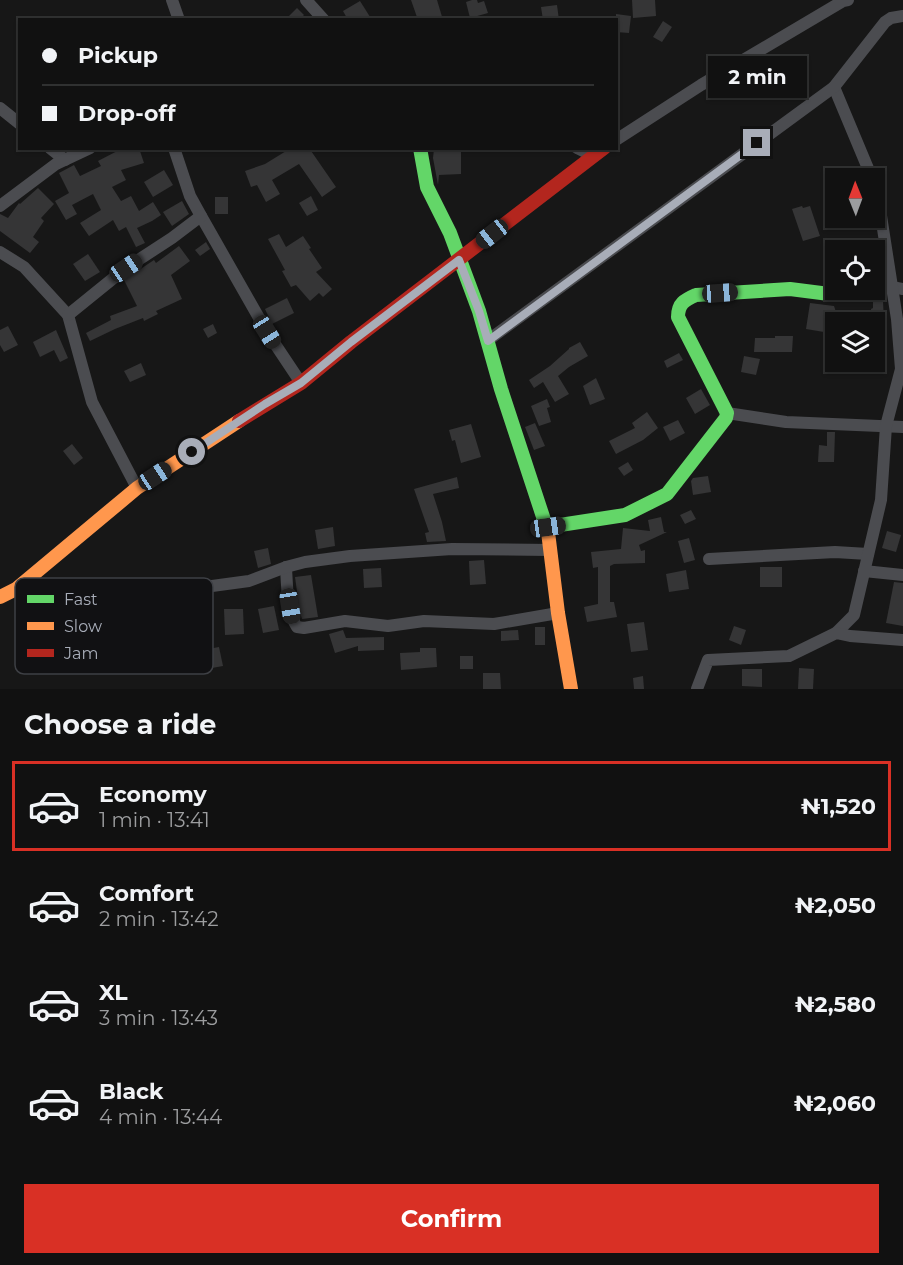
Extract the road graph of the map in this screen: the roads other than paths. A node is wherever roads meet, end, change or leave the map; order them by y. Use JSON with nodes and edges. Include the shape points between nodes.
{"nodes":[{"id":1,"x":172,"y":0,"type":"edge"},
{"id":2,"x":306,"y":0,"type":"edge"},
{"id":3,"x":848,"y":0,"type":"edge"},
{"id":4,"x":903,"y":16,"type":"edge"},
{"id":5,"x":178,"y":18,"type":"edge"},
{"id":6,"x":322,"y":18,"type":"edge"},
{"id":7,"x":834,"y":87,"type":"junction"},
{"id":8,"x":0,"y":108,"type":"edge"},
{"id":9,"x":18,"y":122,"type":"edge"},
{"id":10,"x":618,"y":139,"type":"edge"},
{"id":11,"x":52,"y":150,"type":"edge"},
{"id":12,"x":86,"y":150,"type":"edge"},
{"id":13,"x":175,"y":150,"type":"edge"},
{"id":14,"x":420,"y":150,"type":"edge"},
{"id":15,"x":598,"y":152,"type":"edge"},
{"id":16,"x":65,"y":160,"type":"junction"},
{"id":17,"x":868,"y":168,"type":"edge"},
{"id":18,"x":0,"y":206,"type":"edge"},
{"id":19,"x":201,"y":216,"type":"junction"},
{"id":20,"x":885,"y":228,"type":"edge"},
{"id":21,"x":0,"y":252,"type":"edge"},
{"id":22,"x":459,"y":260,"type":"junction"},
{"id":23,"x":898,"y":288,"type":"edge"},
{"id":24,"x":825,"y":293,"type":"edge"},
{"id":25,"x":68,"y":315,"type":"junction"},
{"id":26,"x":488,"y":341,"type":"junction"},
{"id":27,"x":301,"y":383,"type":"junction"},
{"id":28,"x":727,"y":413,"type":"junction"},
{"id":29,"x":886,"y":426,"type":"junction"},
{"id":30,"x":903,"y":428,"type":"edge"},
{"id":31,"x":137,"y":488,"type":"junction"},
{"id":32,"x":548,"y":527,"type":"junction"},
{"id":33,"x":550,"y":550,"type":"junction"},
{"id":34,"x":868,"y":554,"type":"junction"},
{"id":35,"x":709,"y":559,"type":"dead end"},
{"id":36,"x":286,"y":567,"type":"junction"},
{"id":37,"x":864,"y":571,"type":"junction"},
{"id":38,"x":903,"y":575,"type":"edge"},
{"id":39,"x":29,"y":578,"type":"edge"},
{"id":40,"x":213,"y":586,"type":"edge"},
{"id":41,"x":15,"y":590,"type":"edge"},
{"id":42,"x":0,"y":597,"type":"edge"},
{"id":43,"x":558,"y":613,"type":"junction"},
{"id":44,"x":836,"y":633,"type":"junction"},
{"id":45,"x":903,"y":640,"type":"edge"},
{"id":46,"x":571,"y":689,"type":"edge"},
{"id":47,"x":697,"y":689,"type":"edge"}],
"edges":[{"from":1,"to":5,"type":"street"},
{"from":2,"to":6,"type":"street"},
{"from":3,"to":10,"type":"street","via":[[701,85]]},
{"from":4,"to":7,"type":"street","via":[[885,22]]},
{"from":7,"to":17,"type":"street"},
{"from":7,"to":26,"type":"street"},
{"from":8,"to":9,"type":"street"},
{"from":11,"to":16,"type":"street"},
{"from":12,"to":16,"type":"street"},
{"from":13,"to":19,"type":"street"},
{"from":14,"to":22,"type":"street","via":[[427,187]]},
{"from":15,"to":22,"type":"street"},
{"from":16,"to":18,"type":"street"},
{"from":19,"to":25,"type":"street","via":[[126,268]]},
{"from":19,"to":27,"type":"street"},
{"from":20,"to":23,"type":"street"},
{"from":21,"to":25,"type":"street","via":[[24,267]]},
{"from":22,"to":26,"type":"street"},
{"from":22,"to":27,"type":"street"},
{"from":23,"to":29,"type":"street","via":[[901,369]]},
{"from":24,"to":28,"type":"street","via":[[790,289],[696,294],[685,300],[678,309],[678,317]]},
{"from":25,"to":31,"type":"street","via":[[92,402]]},
{"from":26,"to":32,"type":"street"},
{"from":27,"to":31,"type":"street"},
{"from":28,"to":29,"type":"street","via":[[786,422]]},
{"from":28,"to":32,"type":"street","via":[[667,494],[625,515]]},
{"from":29,"to":30,"type":"street"},
{"from":29,"to":34,"type":"street","via":[[881,500]]},
{"from":31,"to":39,"type":"street"},
{"from":32,"to":33,"type":"street"},
{"from":33,"to":36,"type":"street","via":[[452,549],[350,556]]},
{"from":33,"to":43,"type":"street"},
{"from":34,"to":35,"type":"street","via":[[835,552]]},
{"from":34,"to":37,"type":"street"},
{"from":36,"to":40,"type":"street","via":[[249,580]]},
{"from":36,"to":43,"type":"street","via":[[292,618],[297,627],[345,621],[388,626],[424,621],[494,624]]},
{"from":37,"to":38,"type":"street"},
{"from":37,"to":44,"type":"street","via":[[854,615]]},
{"from":41,"to":42,"type":"street"},
{"from":43,"to":46,"type":"street"},
{"from":44,"to":45,"type":"street"},
{"from":44,"to":47,"type":"street","via":[[789,656],[708,660]]}]}
